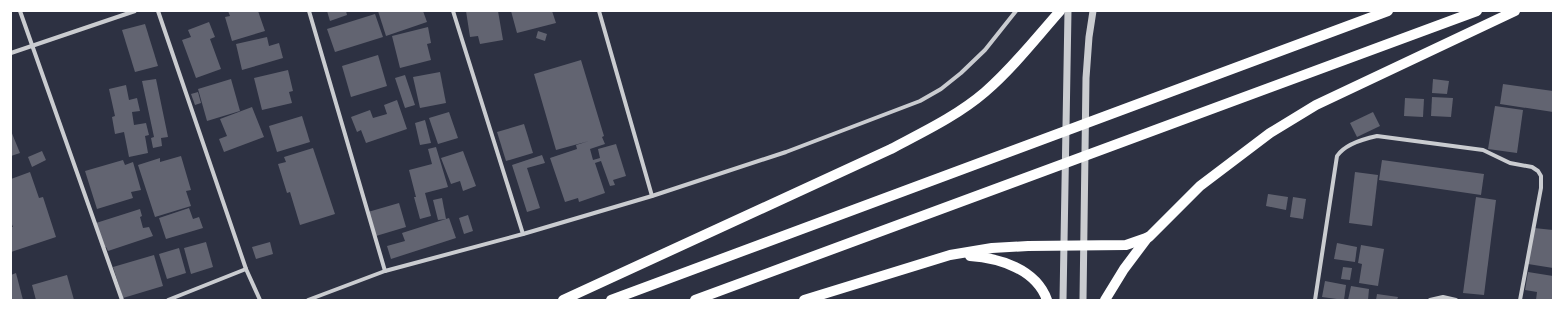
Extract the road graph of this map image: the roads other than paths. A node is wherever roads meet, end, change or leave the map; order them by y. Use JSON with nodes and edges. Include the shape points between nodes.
{"nodes":[{"id":1,"x":20,"y":11,"type":"edge"},
{"id":2,"x":135,"y":11,"type":"edge"},
{"id":3,"x":158,"y":11,"type":"edge"},
{"id":4,"x":309,"y":11,"type":"edge"},
{"id":5,"x":454,"y":11,"type":"edge"},
{"id":6,"x":599,"y":11,"type":"edge"},
{"id":7,"x":1016,"y":11,"type":"edge"},
{"id":8,"x":1060,"y":11,"type":"edge"},
{"id":9,"x":1068,"y":11,"type":"edge"},
{"id":10,"x":1094,"y":11,"type":"edge"},
{"id":11,"x":1388,"y":11,"type":"edge"},
{"id":12,"x":1477,"y":11,"type":"edge"},
{"id":13,"x":1514,"y":11,"type":"edge"},
{"id":14,"x":32,"y":46,"type":"junction"},
{"id":15,"x":11,"y":53,"type":"edge"},
{"id":16,"x":652,"y":196,"type":"junction"},
{"id":17,"x":523,"y":234,"type":"junction"},
{"id":18,"x":1149,"y":236,"type":"junction"},
{"id":19,"x":1063,"y":245,"type":"junction"},
{"id":20,"x":1085,"y":246,"type":"junction"},
{"id":21,"x":950,"y":255,"type":"junction"},
{"id":22,"x":246,"y":269,"type":"junction"},
{"id":23,"x":385,"y":272,"type":"junction"},
{"id":24,"x":122,"y":300,"type":"edge"},
{"id":25,"x":168,"y":300,"type":"edge"},
{"id":26,"x":260,"y":300,"type":"edge"},
{"id":27,"x":308,"y":300,"type":"edge"},
{"id":28,"x":563,"y":300,"type":"edge"},
{"id":29,"x":611,"y":300,"type":"edge"},
{"id":30,"x":695,"y":300,"type":"edge"},
{"id":31,"x":804,"y":300,"type":"edge"},
{"id":32,"x":1047,"y":300,"type":"edge"},
{"id":33,"x":1063,"y":300,"type":"edge"},
{"id":34,"x":1083,"y":300,"type":"edge"},
{"id":35,"x":1105,"y":300,"type":"edge"},
{"id":36,"x":1315,"y":300,"type":"edge"},
{"id":37,"x":1430,"y":300,"type":"edge"},
{"id":38,"x":1456,"y":300,"type":"edge"},
{"id":39,"x":1520,"y":300,"type":"edge"}],
"edges":[{"from":1,"to":14,"type":"street"},
{"from":2,"to":14,"type":"street"},
{"from":3,"to":22,"type":"street"},
{"from":4,"to":23,"type":"street"},
{"from":5,"to":17,"type":"street"},
{"from":6,"to":16,"type":"street"},
{"from":7,"to":16,"type":"street","via":[[985,50],[961,73],[920,101],[786,152]]},
{"from":8,"to":28,"type":"highway","via":[[985,92],[937,124],[891,149]]},
{"from":9,"to":19,"type":"street"},
{"from":10,"to":20,"type":"street","via":[[1086,78]]},
{"from":11,"to":29,"type":"highway"},
{"from":12,"to":30,"type":"highway"},
{"from":13,"to":18,"type":"highway","via":[[1316,105],[1270,133],[1200,186]]},
{"from":14,"to":15,"type":"street"},
{"from":14,"to":24,"type":"street"},
{"from":16,"to":17,"type":"street"},
{"from":17,"to":23,"type":"street"},
{"from":18,"to":20,"type":"highway","via":[[1126,245]]},
{"from":18,"to":35,"type":"highway"},
{"from":19,"to":20,"type":"highway"},
{"from":19,"to":21,"type":"highway","via":[[992,248]]},
{"from":19,"to":33,"type":"street"},
{"from":20,"to":34,"type":"street"},
{"from":21,"to":31,"type":"highway"},
{"from":21,"to":32,"type":"highway","via":[[986,257],[1008,264],[1031,277]]},
{"from":22,"to":25,"type":"street"},
{"from":22,"to":26,"type":"street"},
{"from":23,"to":27,"type":"street"},
{"from":36,"to":39,"type":"street","via":[[1337,156],[1347,147],[1377,136],[1482,150],[1501,160],[1532,167],[1538,172],[1541,176],[1541,188]]},
{"from":37,"to":38,"type":"street","via":[[1443,297]]}]}
